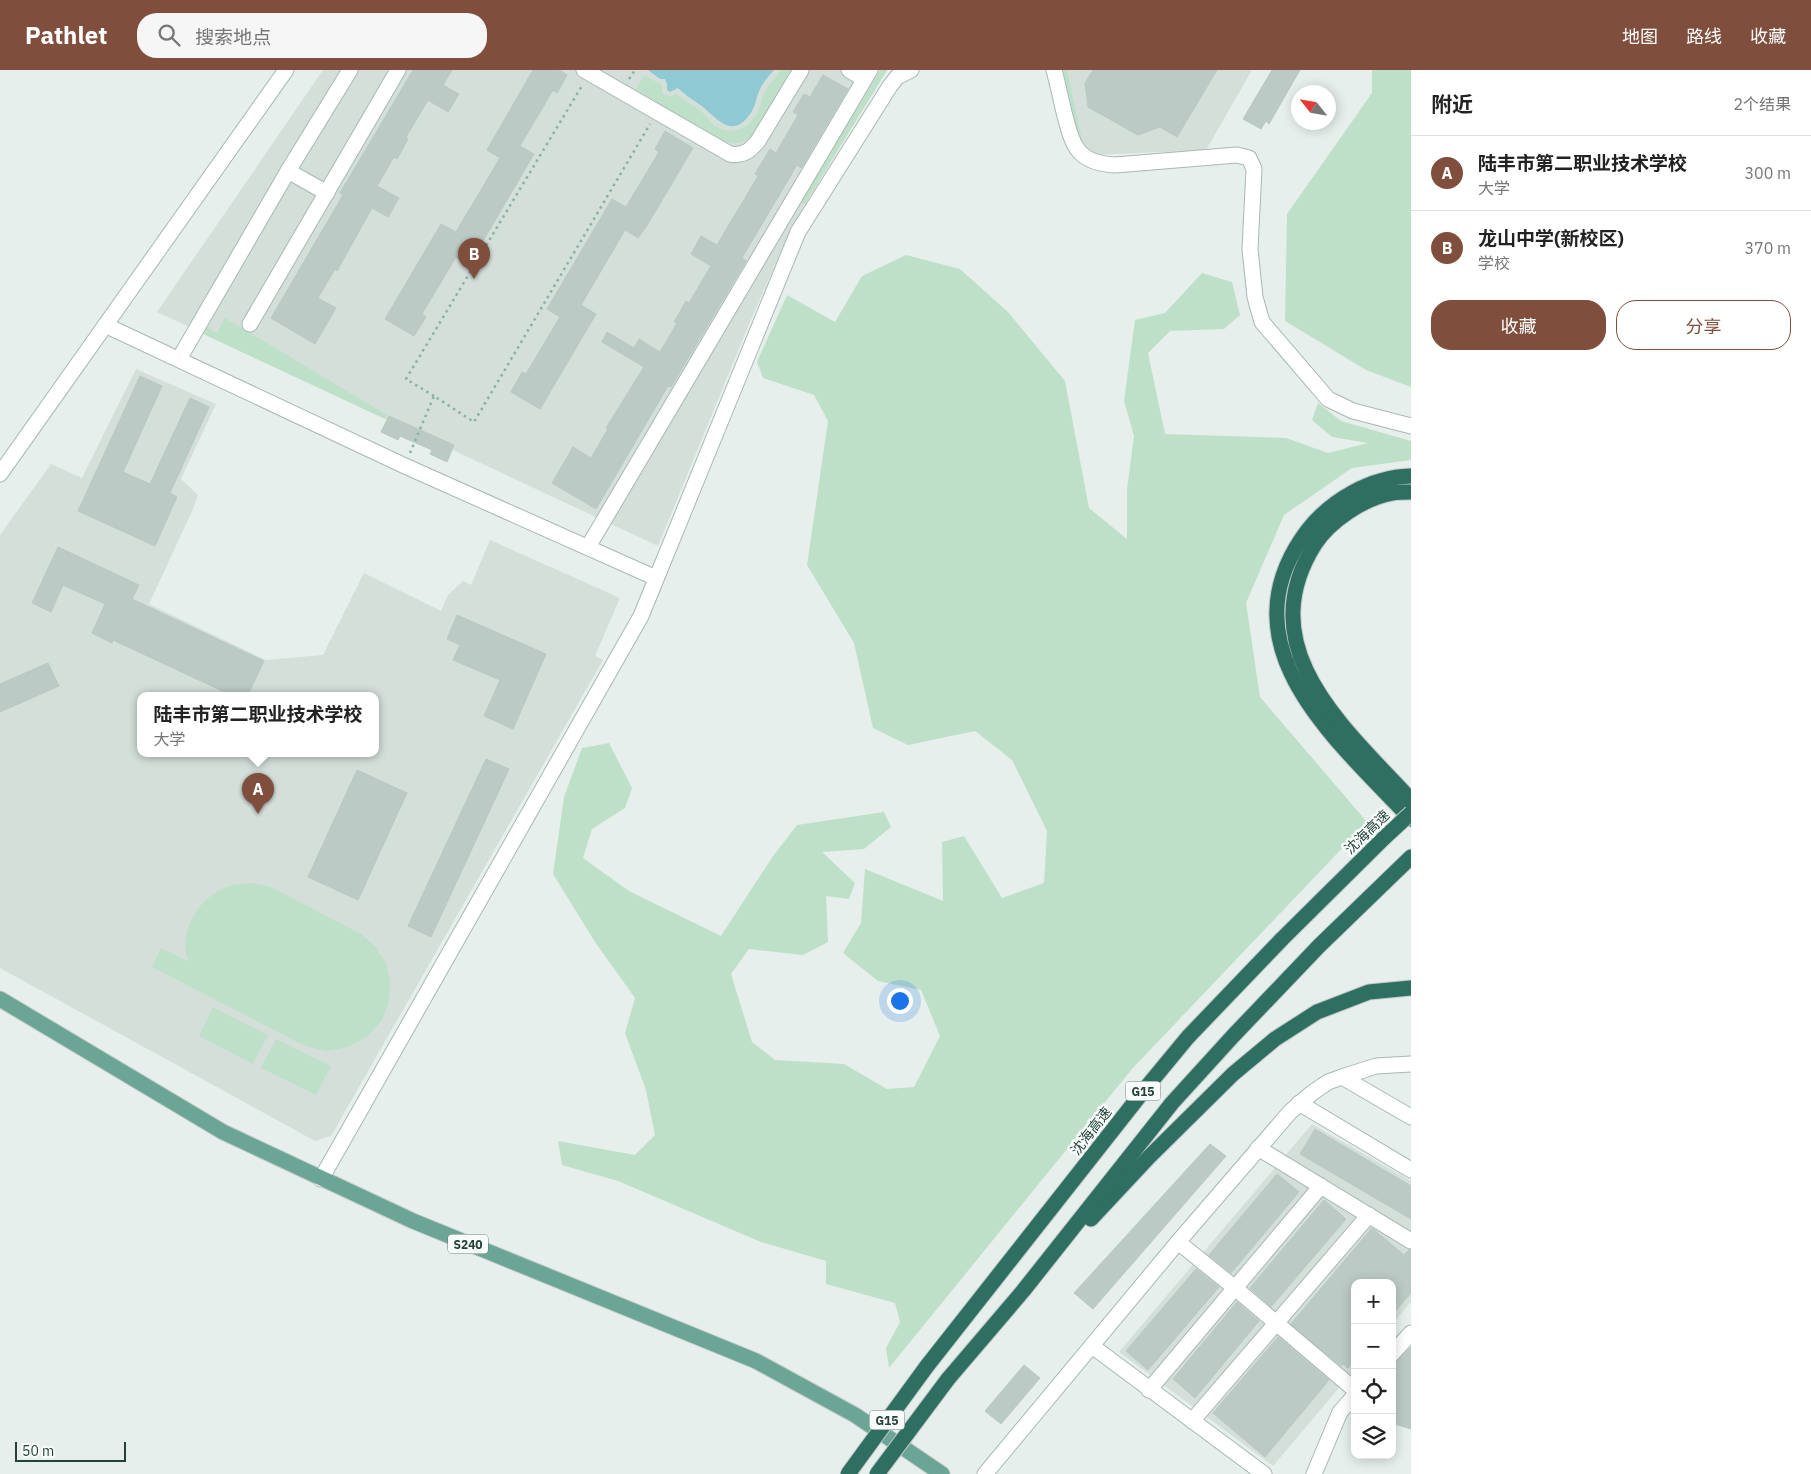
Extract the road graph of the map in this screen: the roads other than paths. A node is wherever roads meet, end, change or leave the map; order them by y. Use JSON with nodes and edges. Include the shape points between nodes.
{"nodes":[{"id":1,"x":286,"y":70,"type":"edge"},
{"id":2,"x":350,"y":70,"type":"edge"},
{"id":3,"x":398,"y":70,"type":"edge"},
{"id":4,"x":801,"y":70,"type":"edge"},
{"id":5,"x":849,"y":70,"type":"edge"},
{"id":6,"x":1054,"y":70,"type":"edge"},
{"id":7,"x":909,"y":71,"type":"edge"},
{"id":8,"x":867,"y":74,"type":"edge"},
{"id":9,"x":584,"y":76,"type":"edge"},
{"id":10,"x":288,"y":171,"type":"junction"},
{"id":11,"x":327,"y":193,"type":"junction"},
{"id":12,"x":250,"y":324,"type":"dead end"},
{"id":13,"x":106,"y":325,"type":"junction"},
{"id":14,"x":179,"y":359,"type":"junction"},
{"id":15,"x":1411,"y":426,"type":"edge"},
{"id":16,"x":0,"y":474,"type":"edge"},
{"id":17,"x":1411,"y":476,"type":"edge"},
{"id":18,"x":1411,"y":492,"type":"edge"},
{"id":19,"x":588,"y":547,"type":"junction"},
{"id":20,"x":656,"y":578,"type":"junction"},
{"id":21,"x":1411,"y":800,"type":"edge"},
{"id":22,"x":1411,"y":813,"type":"edge"},
{"id":23,"x":1411,"y":819,"type":"edge"},
{"id":24,"x":1409,"y":859,"type":"edge"},
{"id":25,"x":1411,"y":988,"type":"edge"},
{"id":26,"x":0,"y":999,"type":"edge"},
{"id":27,"x":1411,"y":1064,"type":"edge"},
{"id":28,"x":1342,"y":1077,"type":"junction"},
{"id":29,"x":1299,"y":1104,"type":"junction"},
{"id":30,"x":1411,"y":1117,"type":"edge"},
{"id":31,"x":1258,"y":1148,"type":"junction"},
{"id":32,"x":1411,"y":1170,"type":"edge"},
{"id":33,"x":321,"y":1179,"type":"junction"},
{"id":34,"x":1321,"y":1186,"type":"junction"},
{"id":35,"x":1369,"y":1215,"type":"junction"},
{"id":36,"x":1411,"y":1241,"type":"edge"},
{"id":37,"x":1178,"y":1242,"type":"junction"},
{"id":38,"x":1235,"y":1288,"type":"junction"},
{"id":39,"x":1024,"y":1291,"type":"junction"},
{"id":40,"x":1276,"y":1324,"type":"junction"},
{"id":41,"x":1411,"y":1333,"type":"edge"},
{"id":42,"x":1092,"y":1346,"type":"junction"},
{"id":43,"x":1396,"y":1350,"type":"edge"},
{"id":44,"x":1351,"y":1387,"type":"edge"},
{"id":45,"x":1149,"y":1390,"type":"junction"},
{"id":46,"x":1351,"y":1400,"type":"edge"},
{"id":47,"x":1192,"y":1421,"type":"junction"},
{"id":48,"x":848,"y":1474,"type":"edge"},
{"id":49,"x":877,"y":1474,"type":"edge"},
{"id":50,"x":942,"y":1474,"type":"edge"},
{"id":51,"x":984,"y":1474,"type":"edge"},
{"id":52,"x":1264,"y":1474,"type":"edge"},
{"id":53,"x":1314,"y":1474,"type":"edge"}],
"edges":[{"from":1,"to":13,"type":"street"},
{"from":2,"to":10,"type":"street"},
{"from":3,"to":11,"type":"street"},
{"from":4,"to":9,"type":"street","via":[[758,141],[752,149],[738,155],[730,154],[622,91]]},
{"from":5,"to":8,"type":"street"},
{"from":6,"to":15,"type":"street","via":[[1072,141],[1082,155],[1095,162],[1115,165],[1237,155],[1249,158],[1254,169],[1250,250],[1255,298],[1262,322],[1328,399],[1353,411]]},
{"from":7,"to":20,"type":"street","via":[[890,86],[798,232]]},
{"from":8,"to":19,"type":"street"},
{"from":10,"to":11,"type":"street"},
{"from":10,"to":14,"type":"street"},
{"from":11,"to":12,"type":"street"},
{"from":13,"to":14,"type":"street"},
{"from":13,"to":16,"type":"street"},
{"from":14,"to":19,"type":"street","via":[[405,466]]},
{"from":17,"to":23,"type":"highway","via":[[1355,491],[1316,520],[1285,570],[1277,621],[1286,664],[1306,702],[1337,742]]},
{"from":18,"to":21,"type":"highway","via":[[1392,493],[1353,508],[1319,538],[1299,574],[1292,619],[1297,649],[1320,697]]},
{"from":19,"to":20,"type":"street"},
{"from":20,"to":33,"type":"street","via":[[641,616]]},
{"from":22,"to":48,"type":"highway","name":"沈海高速","number":"G15","bridge":true,"via":[[1282,938],[1145,1088],[927,1366]]},
{"from":24,"to":39,"type":"highway","number":"G15","via":[[1319,946],[1172,1103]]},
{"from":25,"to":39,"type":"highway","via":[[1369,992],[1317,1012],[1275,1040],[1233,1074],[1149,1157]]},
{"from":26,"to":33,"type":"main road","number":"S240","via":[[223,1132]]},
{"from":27,"to":28,"type":"street","via":[[1376,1066]]},
{"from":28,"to":29,"type":"street","via":[[1312,1092]]},
{"from":28,"to":30,"type":"street"},
{"from":29,"to":31,"type":"street"},
{"from":29,"to":32,"type":"street"},
{"from":31,"to":34,"type":"street"},
{"from":31,"to":37,"type":"street"},
{"from":33,"to":50,"type":"main road","number":"S240","via":[[421,1224],[756,1361],[854,1414]]},
{"from":34,"to":35,"type":"street"},
{"from":34,"to":38,"type":"street"},
{"from":35,"to":36,"type":"street"},
{"from":35,"to":40,"type":"street"},
{"from":37,"to":38,"type":"street"},
{"from":37,"to":42,"type":"street"},
{"from":38,"to":40,"type":"street"},
{"from":38,"to":45,"type":"street"},
{"from":39,"to":49,"type":"highway","number":"G15","bridge":true,"via":[[948,1379]]},
{"from":40,"to":44,"type":"street"},
{"from":40,"to":47,"type":"street"},
{"from":41,"to":43,"type":"street"},
{"from":42,"to":45,"type":"street"},
{"from":42,"to":51,"type":"street"},
{"from":45,"to":47,"type":"street"},
{"from":46,"to":53,"type":"street","via":[[1340,1412]]},
{"from":47,"to":52,"type":"street"}]}
